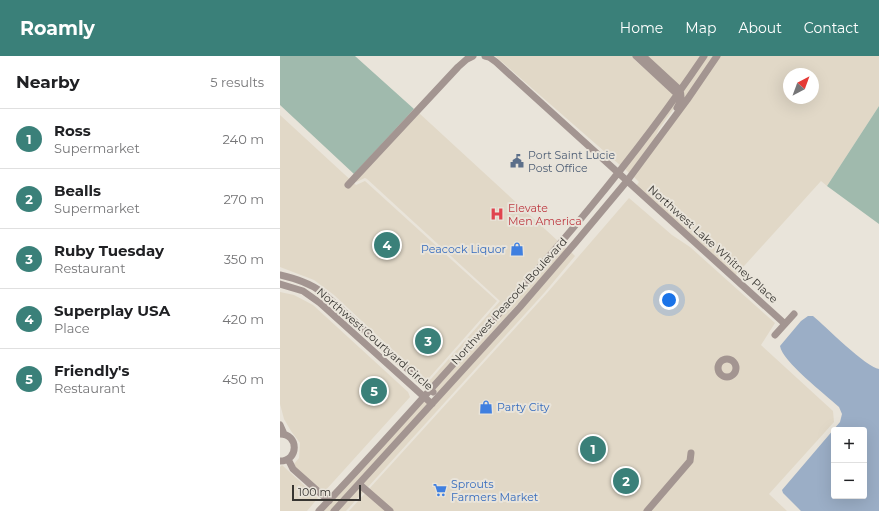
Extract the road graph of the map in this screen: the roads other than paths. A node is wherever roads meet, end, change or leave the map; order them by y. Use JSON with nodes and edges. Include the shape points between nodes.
{"nodes":[{"id":1,"x":473,"y":56,"type":"edge"},
{"id":2,"x":485,"y":56,"type":"edge"},
{"id":3,"x":636,"y":56,"type":"edge"},
{"id":4,"x":643,"y":56,"type":"edge"},
{"id":5,"x":704,"y":56,"type":"edge"},
{"id":6,"x":717,"y":56,"type":"edge"},
{"id":7,"x":679,"y":92,"type":"junction"},
{"id":8,"x":658,"y":139,"type":"junction"},
{"id":9,"x":618,"y":174,"type":"junction"},
{"id":10,"x":626,"y":181,"type":"junction"},
{"id":11,"x":348,"y":185,"type":"dead end"},
{"id":12,"x":280,"y":275,"type":"edge"},
{"id":13,"x":280,"y":284,"type":"edge"},
{"id":14,"x":794,"y":314,"type":"dead end"},
{"id":15,"x":784,"y":324,"type":"junction"},
{"id":16,"x":775,"y":334,"type":"dead end"},
{"id":17,"x":384,"y":347,"type":"junction"},
{"id":18,"x":377,"y":354,"type":"junction"},
{"id":19,"x":430,"y":390,"type":"junction"},
{"id":20,"x":424,"y":396,"type":"junction"},
{"id":21,"x":438,"y":397,"type":"junction"},
{"id":22,"x":432,"y":404,"type":"junction"},
{"id":23,"x":280,"y":425,"type":"edge"},
{"id":24,"x":282,"y":434,"type":"edge"},
{"id":25,"x":691,"y":453,"type":"dead end"},
{"id":26,"x":288,"y":459,"type":"junction"},
{"id":27,"x":280,"y":461,"type":"edge"},
{"id":28,"x":359,"y":484,"type":"junction"},
{"id":29,"x":329,"y":501,"type":"junction"},
{"id":30,"x":319,"y":511,"type":"edge"},
{"id":31,"x":334,"y":511,"type":"edge"},
{"id":32,"x":390,"y":511,"type":"edge"},
{"id":33,"x":647,"y":511,"type":"edge"}],
"edges":[{"from":1,"to":11,"type":"street","via":[[458,67]]},
{"from":2,"to":9,"type":"street","name":"Northwest Lake Whitney Place","via":[[496,62]]},
{"from":3,"to":7,"type":"street"},
{"from":4,"to":7,"type":"street"},
{"from":5,"to":7,"type":"street","name":"Northwest Peacock Boulevard"},
{"from":6,"to":8,"type":"street","name":"Northwest Peacock Boulevard"},
{"from":7,"to":8,"type":"street","via":[[682,96],[681,102],[660,130]]},
{"from":7,"to":9,"type":"street","name":"Northwest Peacock Boulevard"},
{"from":8,"to":10,"type":"street","name":"Northwest Peacock Boulevard"},
{"from":9,"to":10,"type":"street","name":"Northwest Lake Whitney Place"},
{"from":9,"to":19,"type":"street","name":"Northwest Peacock Boulevard","via":[[564,240]]},
{"from":10,"to":15,"type":"street","name":"Northwest Lake Whitney Place"},
{"from":10,"to":21,"type":"street","name":"Northwest Peacock Boulevard","via":[[554,268]]},
{"from":12,"to":17,"type":"street","name":"Northwest Courtyard Circle","via":[[314,286]]},
{"from":13,"to":18,"type":"street","name":"Northwest Courtyard Circle","via":[[313,297]]},
{"from":14,"to":15,"type":"street"},
{"from":15,"to":16,"type":"street"},
{"from":17,"to":18,"type":"street"},
{"from":17,"to":19,"type":"street","name":"Northwest Courtyard Circle"},
{"from":18,"to":20,"type":"street","name":"Northwest Courtyard Circle"},
{"from":19,"to":20,"type":"street","name":"Northwest Peacock Boulevard"},
{"from":19,"to":21,"type":"street","name":"Northwest Courtyard Circle"},
{"from":20,"to":22,"type":"street","name":"Northwest Courtyard Circle"},
{"from":20,"to":29,"type":"street","name":"Northwest Peacock Boulevard"},
{"from":21,"to":22,"type":"street","name":"Northwest Peacock Boulevard"},
{"from":22,"to":28,"type":"street","name":"Northwest Peacock Boulevard"},
{"from":23,"to":24,"type":"street"},
{"from":24,"to":26,"type":"street","via":[[291,438],[295,445],[294,454]]},
{"from":25,"to":33,"type":"street","via":[[690,461]]},
{"from":26,"to":27,"type":"street"},
{"from":26,"to":29,"type":"street","via":[[293,469]]},
{"from":28,"to":31,"type":"street","name":"Northwest Peacock Boulevard"},
{"from":28,"to":32,"type":"street"},
{"from":29,"to":30,"type":"street","name":"Northwest Peacock Boulevard"}]}
